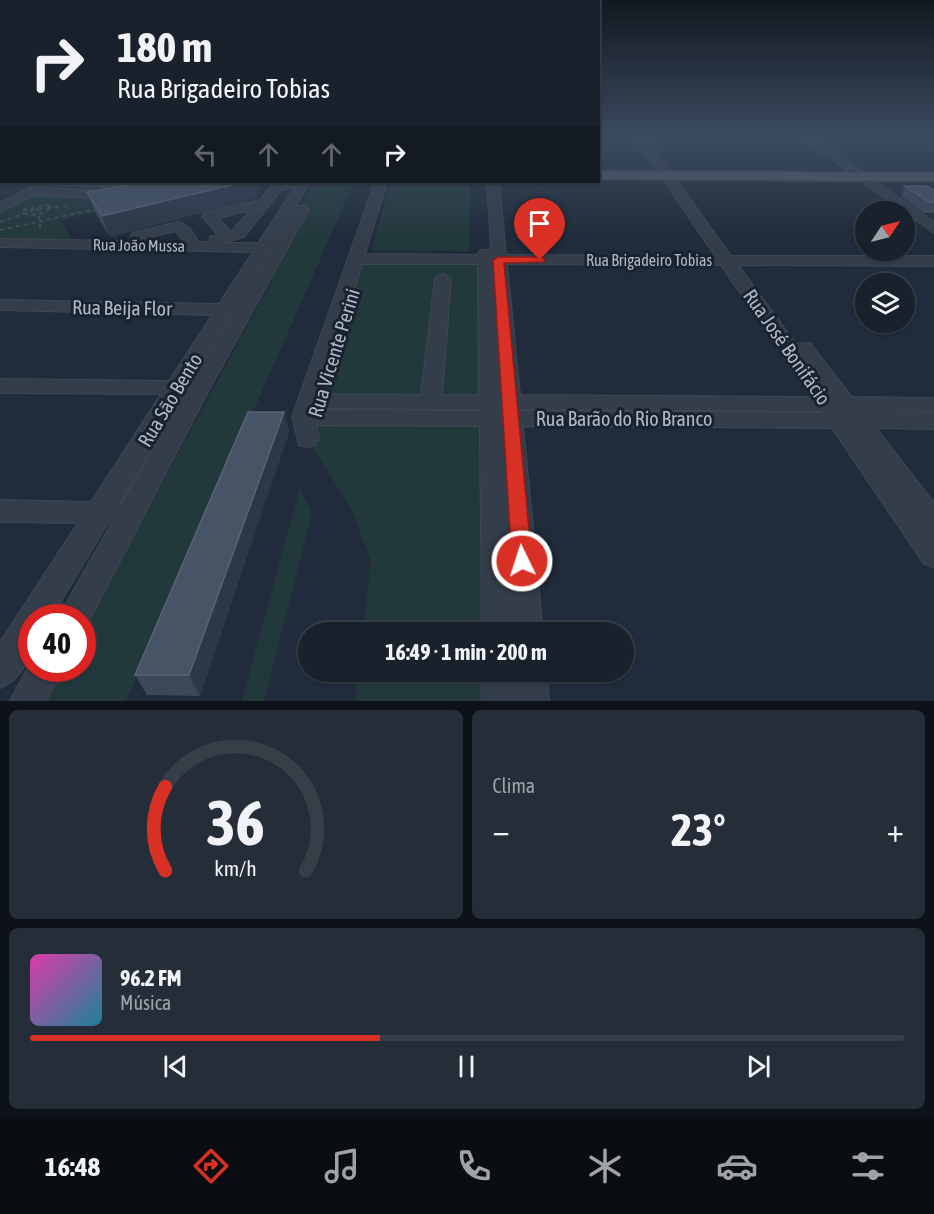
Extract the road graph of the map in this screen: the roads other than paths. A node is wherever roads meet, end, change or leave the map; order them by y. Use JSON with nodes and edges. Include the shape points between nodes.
{"nodes":[{"id":1,"x":669,"y":172,"type":"edge"},
{"id":2,"x":847,"y":172,"type":"edge"},
{"id":3,"x":848,"y":172,"type":"edge"},
{"id":4,"x":600,"y":174,"type":"edge"},
{"id":5,"x":671,"y":174,"type":"junction"},
{"id":6,"x":852,"y":175,"type":"junction"},
{"id":7,"x":934,"y":175,"type":"edge"},
{"id":8,"x":46,"y":183,"type":"edge"},
{"id":9,"x":295,"y":183,"type":"edge"},
{"id":10,"x":303,"y":183,"type":"edge"},
{"id":11,"x":317,"y":183,"type":"edge"},
{"id":12,"x":381,"y":183,"type":"edge"},
{"id":13,"x":388,"y":183,"type":"edge"},
{"id":14,"x":33,"y":190,"type":"junction"},
{"id":15,"x":489,"y":191,"type":"edge"},
{"id":16,"x":130,"y":196,"type":"edge"},
{"id":17,"x":883,"y":201,"type":"edge"},
{"id":18,"x":264,"y":203,"type":"junction"},
{"id":19,"x":0,"y":208,"type":"edge"},
{"id":20,"x":919,"y":223,"type":"edge"},
{"id":21,"x":223,"y":232,"type":"junction"},
{"id":22,"x":934,"y":239,"type":"edge"},
{"id":23,"x":0,"y":243,"type":"edge"},
{"id":24,"x":105,"y":245,"type":"junction"},
{"id":25,"x":270,"y":248,"type":"junction"},
{"id":26,"x":934,"y":255,"type":"edge"},
{"id":27,"x":360,"y":256,"type":"junction"},
{"id":28,"x":492,"y":257,"type":"junction"},
{"id":29,"x":730,"y":257,"type":"junction"},
{"id":30,"x":934,"y":261,"type":"edge"},
{"id":31,"x":443,"y":278,"type":"dead end"},
{"id":32,"x":0,"y":305,"type":"edge"},
{"id":33,"x":235,"y":310,"type":"junction"},
{"id":34,"x":0,"y":386,"type":"edge"},
{"id":35,"x":188,"y":388,"type":"junction"},
{"id":36,"x":431,"y":402,"type":"junction"},
{"id":37,"x":934,"y":405,"type":"edge"},
{"id":38,"x":311,"y":409,"type":"junction"},
{"id":39,"x":500,"y":410,"type":"junction"},
{"id":40,"x":843,"y":412,"type":"junction"},
{"id":41,"x":934,"y":421,"type":"edge"},
{"id":42,"x":0,"y":512,"type":"edge"},
{"id":43,"x":102,"y":512,"type":"junction"},
{"id":44,"x":132,"y":514,"type":"junction"},
{"id":45,"x":934,"y":523,"type":"edge"},
{"id":46,"x":934,"y":555,"type":"edge"},
{"id":47,"x":43,"y":604,"type":"edge"},
{"id":48,"x":82,"y":604,"type":"edge"},
{"id":49,"x":512,"y":620,"type":"edge"},
{"id":50,"x":18,"y":643,"type":"edge"},
{"id":51,"x":0,"y":671,"type":"edge"},
{"id":52,"x":38,"y":682,"type":"edge"},
{"id":53,"x":498,"y":682,"type":"edge"},
{"id":54,"x":531,"y":682,"type":"edge"},
{"id":55,"x":27,"y":701,"type":"edge"},
{"id":56,"x":499,"y":701,"type":"edge"},
{"id":57,"x":532,"y":701,"type":"edge"}],
"edges":[{"from":1,"to":5,"type":"street","name":"Rua José Bonifácio"},
{"from":2,"to":6,"type":"street"},
{"from":3,"to":6,"type":"street"},
{"from":4,"to":5,"type":"main road"},
{"from":5,"to":6,"type":"main road"},
{"from":5,"to":29,"type":"street","name":"Rua José Bonifácio"},
{"from":6,"to":7,"type":"main road"},
{"from":6,"to":17,"type":"street"},
{"from":6,"to":20,"type":"street"},
{"from":8,"to":14,"type":"street"},
{"from":9,"to":18,"type":"street","via":[[277,188]]},
{"from":10,"to":25,"type":"street","name":"Rua São Bento"},
{"from":11,"to":25,"type":"street","name":"Rua São Bento"},
{"from":12,"to":27,"type":"street","name":"Rua Vicente Perini"},
{"from":13,"to":27,"type":"street","name":"Rua Vicente Perini"},
{"from":14,"to":16,"type":"street"},
{"from":14,"to":19,"type":"street"},
{"from":15,"to":28,"type":"street"},
{"from":18,"to":21,"type":"street","via":[[239,234]]},
{"from":18,"to":21,"type":"street","via":[[209,216]]},
{"from":20,"to":22,"type":"street"},
{"from":21,"to":24,"type":"street","via":[[211,241],[190,240],[178,226]]},
{"from":23,"to":24,"type":"street","name":"Rua João Mussa"},
{"from":24,"to":25,"type":"street","name":"Rua João Mussa"},
{"from":25,"to":33,"type":"street","name":"Rua São Bento"},
{"from":26,"to":29,"type":"street","name":"Rua Brigadeiro Tobias"},
{"from":27,"to":28,"type":"street","name":"Rua Brigadeiro Tobias"},
{"from":27,"to":38,"type":"street","name":"Rua Vicente Perini"},
{"from":28,"to":29,"type":"street","name":"Rua Brigadeiro Tobias"},
{"from":28,"to":39,"type":"street"},
{"from":29,"to":30,"type":"street","name":"Rua Brigadeiro Tobias"},
{"from":29,"to":40,"type":"street","name":"Rua José Bonifácio"},
{"from":31,"to":36,"type":"street"},
{"from":32,"to":33,"type":"street","name":"Rua Beija Flor"},
{"from":33,"to":35,"type":"street","name":"Rua São Bento"},
{"from":34,"to":35,"type":"street"},
{"from":35,"to":43,"type":"street","name":"Rua São Bento"},
{"from":35,"to":44,"type":"street","name":"Rua São Bento"},
{"from":36,"to":38,"type":"street","name":"Rua Barão do Rio Branco"},
{"from":36,"to":39,"type":"street","name":"Rua Barão do Rio Branco"},
{"from":37,"to":40,"type":"street","name":"Rua Barão do Rio Branco"},
{"from":38,"to":39,"type":"street","name":"Rua Barão do Rio Branco"},
{"from":39,"to":40,"type":"street","name":"Rua Barão do Rio Branco"},
{"from":39,"to":49,"type":"street"},
{"from":40,"to":41,"type":"street","name":"Rua Barão do Rio Branco"},
{"from":40,"to":45,"type":"street","name":"Rua José Bonifácio"},
{"from":40,"to":46,"type":"street","name":"Rua José Bonifácio"},
{"from":42,"to":43,"type":"street"},
{"from":43,"to":44,"type":"street"},
{"from":43,"to":47,"type":"street","name":"Rua São Bento"},
{"from":44,"to":48,"type":"street","name":"Rua São Bento"},
{"from":50,"to":51,"type":"street"},
{"from":52,"to":55,"type":"street"},
{"from":53,"to":56,"type":"street"},
{"from":54,"to":57,"type":"street"}]}
